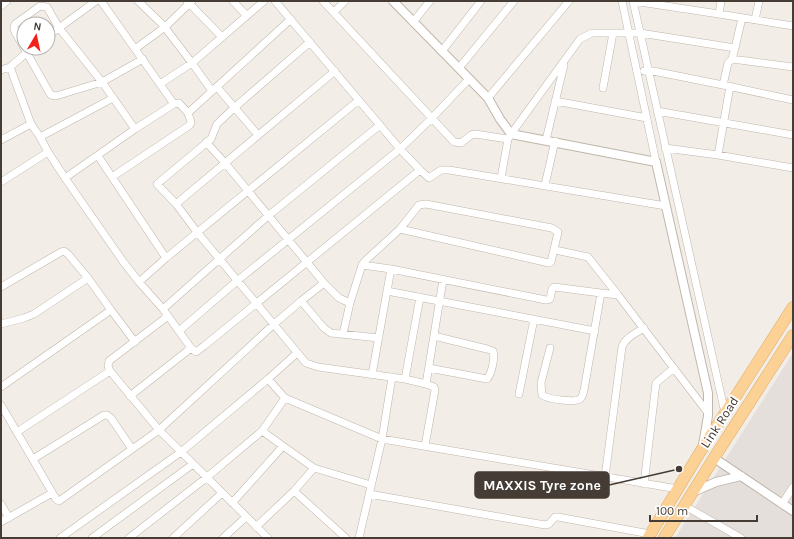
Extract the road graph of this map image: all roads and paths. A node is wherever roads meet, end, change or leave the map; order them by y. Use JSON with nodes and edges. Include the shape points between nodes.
{"nodes":[{"id":1,"x":7,"y":1,"type":"edge"},
{"id":2,"x":96,"y":1,"type":"edge"},
{"id":3,"x":101,"y":1,"type":"edge"},
{"id":4,"x":138,"y":1,"type":"edge"},
{"id":5,"x":233,"y":1,"type":"edge"},
{"id":6,"x":264,"y":1,"type":"edge"},
{"id":7,"x":276,"y":1,"type":"edge"},
{"id":8,"x":323,"y":1,"type":"edge"},
{"id":9,"x":345,"y":1,"type":"edge"},
{"id":10,"x":394,"y":1,"type":"edge"},
{"id":11,"x":430,"y":1,"type":"edge"},
{"id":12,"x":481,"y":1,"type":"edge"},
{"id":13,"x":514,"y":1,"type":"edge"},
{"id":14,"x":569,"y":1,"type":"edge"},
{"id":15,"x":622,"y":1,"type":"edge"},
{"id":16,"x":633,"y":1,"type":"edge"},
{"id":17,"x":721,"y":1,"type":"edge"},
{"id":18,"x":759,"y":1,"type":"edge"},
{"id":19,"x":189,"y":2,"type":"edge"},
{"id":20,"x":674,"y":4,"type":"edge"},
{"id":21,"x":1,"y":6,"type":"edge"},
{"id":22,"x":334,"y":12,"type":"junction"},
{"id":23,"x":718,"y":14,"type":"junction"},
{"id":24,"x":27,"y":16,"type":"edge"},
{"id":25,"x":52,"y":16,"type":"edge"},
{"id":26,"x":247,"y":16,"type":"junction"},
{"id":27,"x":742,"y":18,"type":"junction"},
{"id":28,"x":291,"y":19,"type":"junction"},
{"id":29,"x":755,"y":20,"type":"junction"},
{"id":30,"x":414,"y":22,"type":"junction"},
{"id":31,"x":16,"y":23,"type":"edge"},
{"id":32,"x":56,"y":23,"type":"edge"},
{"id":33,"x":793,"y":26,"type":"edge"},
{"id":34,"x":164,"y":27,"type":"junction"},
{"id":35,"x":59,"y":28,"type":"junction"},
{"id":36,"x":56,"y":30,"type":"edge"},
{"id":37,"x":16,"y":33,"type":"edge"},
{"id":38,"x":613,"y":33,"type":"junction"},
{"id":39,"x":633,"y":33,"type":"junction"},
{"id":40,"x":222,"y":38,"type":"junction"},
{"id":41,"x":310,"y":42,"type":"junction"},
{"id":42,"x":735,"y":48,"type":"junction"},
{"id":43,"x":135,"y":49,"type":"junction"},
{"id":44,"x":442,"y":51,"type":"junction"},
{"id":45,"x":22,"y":56,"type":"edge"},
{"id":46,"x":32,"y":56,"type":"edge"},
{"id":47,"x":143,"y":59,"type":"junction"},
{"id":48,"x":732,"y":59,"type":"junction"},
{"id":49,"x":564,"y":61,"type":"junction"},
{"id":50,"x":192,"y":63,"type":"junction"},
{"id":51,"x":10,"y":67,"type":"junction"},
{"id":52,"x":793,"y":67,"type":"edge"},
{"id":53,"x":459,"y":68,"type":"junction"},
{"id":54,"x":1,"y":70,"type":"edge"},
{"id":55,"x":335,"y":71,"type":"junction"},
{"id":56,"x":643,"y":71,"type":"junction"},
{"id":57,"x":469,"y":79,"type":"junction"},
{"id":58,"x":102,"y":82,"type":"junction"},
{"id":59,"x":160,"y":84,"type":"junction"},
{"id":60,"x":727,"y":85,"type":"junction"},
{"id":61,"x":603,"y":88,"type":"dead end"},
{"id":62,"x":215,"y":89,"type":"junction"},
{"id":63,"x":113,"y":98,"type":"junction"},
{"id":64,"x":488,"y":98,"type":"junction"},
{"id":65,"x":359,"y":100,"type":"junction"},
{"id":66,"x":793,"y":100,"type":"edge"},
{"id":67,"x":555,"y":102,"type":"junction"},
{"id":68,"x":174,"y":104,"type":"junction"},
{"id":69,"x":234,"y":108,"type":"junction"},
{"id":70,"x":657,"y":111,"type":"junction"},
{"id":71,"x":188,"y":113,"type":"junction"},
{"id":72,"x":432,"y":118,"type":"junction"},
{"id":73,"x":647,"y":118,"type":"junction"},
{"id":74,"x":724,"y":122,"type":"junction"},
{"id":75,"x":31,"y":124,"type":"junction"},
{"id":76,"x":380,"y":125,"type":"junction"},
{"id":77,"x":135,"y":129,"type":"junction"},
{"id":78,"x":258,"y":135,"type":"junction"},
{"id":79,"x":793,"y":135,"type":"edge"},
{"id":80,"x":509,"y":136,"type":"junction"},
{"id":81,"x":40,"y":137,"type":"junction"},
{"id":82,"x":1,"y":140,"type":"edge"},
{"id":83,"x":546,"y":140,"type":"junction"},
{"id":84,"x":555,"y":141,"type":"junction"},
{"id":85,"x":206,"y":142,"type":"junction"},
{"id":86,"x":400,"y":148,"type":"junction"},
{"id":87,"x":665,"y":148,"type":"junction"},
{"id":88,"x":48,"y":152,"type":"junction"},
{"id":89,"x":718,"y":155,"type":"junction"},
{"id":90,"x":98,"y":156,"type":"junction"},
{"id":91,"x":656,"y":162,"type":"junction"},
{"id":92,"x":225,"y":163,"type":"junction"},
{"id":93,"x":793,"y":168,"type":"edge"},
{"id":94,"x":420,"y":170,"type":"junction"},
{"id":95,"x":670,"y":170,"type":"junction"},
{"id":96,"x":659,"y":173,"type":"junction"},
{"id":97,"x":112,"y":177,"type":"junction"},
{"id":98,"x":65,"y":178,"type":"junction"},
{"id":99,"x":501,"y":178,"type":"junction"},
{"id":100,"x":1,"y":182,"type":"edge"},
{"id":101,"x":546,"y":185,"type":"junction"},
{"id":102,"x":247,"y":191,"type":"junction"},
{"id":103,"x":176,"y":204,"type":"junction"},
{"id":104,"x":666,"y":206,"type":"junction"},
{"id":105,"x":268,"y":216,"type":"junction"},
{"id":106,"x":400,"y":229,"type":"junction"},
{"id":107,"x":197,"y":232,"type":"junction"},
{"id":108,"x":288,"y":240,"type":"junction"},
{"id":109,"x":555,"y":250,"type":"junction"},
{"id":110,"x":166,"y":258,"type":"junction"},
{"id":111,"x":219,"y":259,"type":"junction"},
{"id":112,"x":306,"y":262,"type":"junction"},
{"id":113,"x":362,"y":265,"type":"junction"},
{"id":114,"x":391,"y":269,"type":"junction"},
{"id":115,"x":88,"y":278,"type":"junction"},
{"id":116,"x":444,"y":280,"type":"junction"},
{"id":117,"x":237,"y":281,"type":"junction"},
{"id":118,"x":139,"y":282,"type":"junction"},
{"id":119,"x":324,"y":283,"type":"junction"},
{"id":120,"x":1,"y":287,"type":"edge"},
{"id":121,"x":387,"y":291,"type":"junction"},
{"id":122,"x":601,"y":293,"type":"junction"},
{"id":123,"x":618,"y":295,"type":"junction"},
{"id":124,"x":420,"y":297,"type":"junction"},
{"id":125,"x":301,"y":301,"type":"junction"},
{"id":126,"x":440,"y":301,"type":"junction"},
{"id":127,"x":350,"y":303,"type":"junction"},
{"id":128,"x":256,"y":304,"type":"junction"},
{"id":129,"x":793,"y":307,"type":"edge"},
{"id":130,"x":163,"y":309,"type":"junction"},
{"id":131,"x":110,"y":310,"type":"junction"},
{"id":132,"x":168,"y":316,"type":"junction"},
{"id":133,"x":534,"y":320,"type":"junction"},
{"id":134,"x":1,"y":324,"type":"edge"},
{"id":135,"x":273,"y":325,"type":"junction"},
{"id":136,"x":644,"y":328,"type":"junction"},
{"id":137,"x":179,"y":331,"type":"junction"},
{"id":138,"x":595,"y":331,"type":"junction"},
{"id":139,"x":343,"y":334,"type":"junction"},
{"id":140,"x":793,"y":335,"type":"edge"},
{"id":141,"x":434,"y":336,"type":"junction"},
{"id":142,"x":379,"y":338,"type":"junction"},
{"id":143,"x":135,"y":342,"type":"junction"},
{"id":144,"x":191,"y":348,"type":"junction"},
{"id":145,"x":550,"y":348,"type":"dead end"},
{"id":146,"x":297,"y":353,"type":"junction"},
{"id":147,"x":429,"y":368,"type":"junction"},
{"id":148,"x":674,"y":368,"type":"junction"},
{"id":149,"x":110,"y":371,"type":"junction"},
{"id":150,"x":372,"y":375,"type":"junction"},
{"id":151,"x":392,"y":377,"type":"junction"},
{"id":152,"x":268,"y":379,"type":"junction"},
{"id":153,"x":405,"y":379,"type":"junction"},
{"id":154,"x":426,"y":384,"type":"junction"},
{"id":155,"x":1,"y":387,"type":"edge"},
{"id":156,"x":519,"y":394,"type":"dead end"},
{"id":157,"x":130,"y":396,"type":"junction"},
{"id":158,"x":284,"y":398,"type":"junction"},
{"id":159,"x":1,"y":404,"type":"edge"},
{"id":160,"x":708,"y":413,"type":"junction"},
{"id":161,"x":725,"y":413,"type":"junction"},
{"id":162,"x":159,"y":430,"type":"junction"},
{"id":163,"x":262,"y":431,"type":"junction"},
{"id":164,"x":17,"y":432,"type":"junction"},
{"id":165,"x":382,"y":439,"type":"junction"},
{"id":166,"x":283,"y":446,"type":"junction"},
{"id":167,"x":425,"y":446,"type":"junction"},
{"id":168,"x":132,"y":449,"type":"junction"},
{"id":169,"x":702,"y":449,"type":"junction"},
{"id":170,"x":180,"y":452,"type":"junction"},
{"id":171,"x":714,"y":458,"type":"junction"},
{"id":172,"x":33,"y":459,"type":"junction"},
{"id":173,"x":193,"y":464,"type":"junction"},
{"id":174,"x":314,"y":468,"type":"junction"},
{"id":175,"x":741,"y":476,"type":"junction"},
{"id":176,"x":605,"y":477,"type":"junction"},
{"id":177,"x":206,"y":478,"type":"junction"},
{"id":178,"x":371,"y":484,"type":"junction"},
{"id":179,"x":644,"y":484,"type":"junction"},
{"id":180,"x":793,"y":487,"type":"edge"},
{"id":181,"x":678,"y":489,"type":"junction"},
{"id":182,"x":294,"y":491,"type":"junction"},
{"id":183,"x":693,"y":492,"type":"junction"},
{"id":184,"x":52,"y":493,"type":"junction"},
{"id":185,"x":222,"y":493,"type":"junction"},
{"id":186,"x":369,"y":494,"type":"junction"},
{"id":187,"x":232,"y":503,"type":"junction"},
{"id":188,"x":1,"y":504,"type":"edge"},
{"id":189,"x":782,"y":504,"type":"junction"},
{"id":190,"x":685,"y":506,"type":"junction"},
{"id":191,"x":793,"y":511,"type":"edge"},
{"id":192,"x":246,"y":517,"type":"junction"},
{"id":193,"x":9,"y":518,"type":"junction"},
{"id":194,"x":1,"y":522,"type":"edge"},
{"id":195,"x":256,"y":527,"type":"junction"},
{"id":196,"x":649,"y":536,"type":"edge"},
{"id":197,"x":60,"y":538,"type":"edge"},
{"id":198,"x":92,"y":538,"type":"edge"},
{"id":199,"x":129,"y":538,"type":"edge"},
{"id":200,"x":173,"y":538,"type":"edge"},
{"id":201,"x":223,"y":538,"type":"edge"},
{"id":202,"x":267,"y":538,"type":"edge"},
{"id":203,"x":346,"y":538,"type":"edge"},
{"id":204,"x":359,"y":538,"type":"edge"},
{"id":205,"x":664,"y":538,"type":"edge"},
{"id":206,"x":741,"y":538,"type":"edge"}],
"edges":[{"from":1,"to":21,"type":"street"},
{"from":2,"to":35,"type":"street"},
{"from":3,"to":43,"type":"street"},
{"from":4,"to":34,"type":"street"},
{"from":5,"to":26,"type":"street"},
{"from":6,"to":26,"type":"street"},
{"from":7,"to":28,"type":"street"},
{"from":8,"to":22,"type":"street"},
{"from":9,"to":22,"type":"street"},
{"from":10,"to":30,"type":"street"},
{"from":11,"to":30,"type":"street"},
{"from":12,"to":44,"type":"street"},
{"from":13,"to":53,"type":"street"},
{"from":14,"to":64,"type":"street"},
{"from":15,"to":39,"type":"street"},
{"from":16,"to":20,"type":"street"},
{"from":16,"to":39,"type":"street"},
{"from":17,"to":23,"type":"street"},
{"from":18,"to":29,"type":"street"},
{"from":19,"to":34,"type":"street"},
{"from":19,"to":40,"type":"street"},
{"from":20,"to":23,"type":"street"},
{"from":22,"to":72,"type":"street"},
{"from":23,"to":27,"type":"street"},
{"from":24,"to":25,"type":"street","via":[[42,6],[48,9]]},
{"from":26,"to":40,"type":"street"},
{"from":27,"to":29,"type":"street"},
{"from":27,"to":42,"type":"street"},
{"from":28,"to":41,"type":"street"},
{"from":28,"to":62,"type":"street"},
{"from":29,"to":33,"type":"street"},
{"from":30,"to":44,"type":"street"},
{"from":31,"to":37,"type":"street"},
{"from":32,"to":35,"type":"street"},
{"from":34,"to":43,"type":"street"},
{"from":34,"to":50,"type":"street"},
{"from":35,"to":36,"type":"street"},
{"from":35,"to":58,"type":"street"},
{"from":38,"to":39,"type":"street"},
{"from":38,"to":49,"type":"street","via":[[586,34]]},
{"from":38,"to":61,"type":"street"},
{"from":39,"to":42,"type":"street"},
{"from":39,"to":56,"type":"street"},
{"from":39,"to":56,"type":"street"},
{"from":40,"to":50,"type":"street"},
{"from":41,"to":55,"type":"street"},
{"from":41,"to":69,"type":"street"},
{"from":42,"to":48,"type":"street"},
{"from":43,"to":47,"type":"street"},
{"from":44,"to":53,"type":"street"},
{"from":45,"to":51,"type":"street"},
{"from":46,"to":58,"type":"street","via":[[53,96]]},
{"from":47,"to":58,"type":"street"},
{"from":47,"to":59,"type":"street"},
{"from":48,"to":52,"type":"street"},
{"from":48,"to":60,"type":"street","via":[[728,63]]},
{"from":49,"to":67,"type":"street"},
{"from":49,"to":80,"type":"street"},
{"from":50,"to":59,"type":"street"},
{"from":50,"to":62,"type":"street"},
{"from":51,"to":54,"type":"street"},
{"from":51,"to":75,"type":"street"},
{"from":53,"to":57,"type":"street"},
{"from":55,"to":65,"type":"street"},
{"from":55,"to":78,"type":"street"},
{"from":56,"to":60,"type":"street"},
{"from":56,"to":70,"type":"street"},
{"from":56,"to":73,"type":"street"},
{"from":57,"to":64,"type":"street"},
{"from":57,"to":72,"type":"street"},
{"from":58,"to":63,"type":"street"},
{"from":59,"to":68,"type":"street"},
{"from":60,"to":66,"type":"street"},
{"from":60,"to":74,"type":"street"},
{"from":62,"to":69,"type":"street"},
{"from":62,"to":71,"type":"street"},
{"from":63,"to":77,"type":"street"},
{"from":63,"to":81,"type":"street"},
{"from":64,"to":80,"type":"street"},
{"from":65,"to":76,"type":"street"},
{"from":65,"to":102,"type":"street"},
{"from":67,"to":73,"type":"street"},
{"from":67,"to":83,"type":"street"},
{"from":68,"to":71,"type":"street","via":[[179,104]]},
{"from":68,"to":77,"type":"street"},
{"from":69,"to":78,"type":"street"},
{"from":69,"to":85,"type":"street","via":[[217,124],[213,137]]},
{"from":70,"to":74,"type":"street"},
{"from":70,"to":87,"type":"street"},
{"from":71,"to":97,"type":"street","via":[[190,126]]},
{"from":72,"to":80,"type":"street","via":[[454,142],[461,143],[475,134]]},
{"from":72,"to":86,"type":"street"},
{"from":73,"to":91,"type":"street"},
{"from":74,"to":79,"type":"street"},
{"from":74,"to":89,"type":"street"},
{"from":75,"to":81,"type":"street"},
{"from":75,"to":82,"type":"street"},
{"from":76,"to":86,"type":"street"},
{"from":76,"to":105,"type":"street"},
{"from":77,"to":90,"type":"street"},
{"from":78,"to":92,"type":"street"},
{"from":80,"to":83,"type":"street"},
{"from":80,"to":99,"type":"street"},
{"from":81,"to":88,"type":"street"},
{"from":83,"to":84,"type":"street"},
{"from":84,"to":91,"type":"street"},
{"from":84,"to":101,"type":"street"},
{"from":85,"to":92,"type":"street"},
{"from":85,"to":103,"type":"street","via":[[157,184]]},
{"from":86,"to":94,"type":"street"},
{"from":86,"to":108,"type":"street"},
{"from":87,"to":89,"type":"street"},
{"from":87,"to":95,"type":"street"},
{"from":88,"to":98,"type":"street"},
{"from":88,"to":100,"type":"street"},
{"from":89,"to":93,"type":"street"},
{"from":90,"to":97,"type":"street"},
{"from":90,"to":98,"type":"street"},
{"from":91,"to":96,"type":"street"},
{"from":92,"to":102,"type":"street"},
{"from":92,"to":103,"type":"street"},
{"from":94,"to":99,"type":"street","via":[[429,178],[441,170]]},
{"from":94,"to":112,"type":"street"},
{"from":95,"to":96,"type":"street"},
{"from":95,"to":161,"type":"street"},
{"from":96,"to":104,"type":"street"},
{"from":97,"to":110,"type":"street"},
{"from":98,"to":118,"type":"street"},
{"from":99,"to":101,"type":"street"},
{"from":101,"to":104,"type":"street"},
{"from":102,"to":105,"type":"street"},
{"from":102,"to":107,"type":"street"},
{"from":103,"to":107,"type":"street"},
{"from":104,"to":160,"type":"street","via":[[706,382]]},
{"from":105,"to":108,"type":"street"},
{"from":105,"to":111,"type":"street"},
{"from":106,"to":109,"type":"street","via":[[549,263]]},
{"from":106,"to":109,"type":"street","via":[[416,207],[426,204],[554,229],[558,232]]},
{"from":106,"to":113,"type":"street"},
{"from":107,"to":110,"type":"street"},
{"from":107,"to":111,"type":"street"},
{"from":108,"to":112,"type":"street"},
{"from":108,"to":117,"type":"street"},
{"from":109,"to":123,"type":"street","via":[[588,257]]},
{"from":110,"to":118,"type":"street"},
{"from":111,"to":117,"type":"street"},
{"from":111,"to":130,"type":"street"},
{"from":112,"to":119,"type":"street"},
{"from":112,"to":128,"type":"street"},
{"from":113,"to":114,"type":"street"},
{"from":113,"to":127,"type":"street"},
{"from":114,"to":116,"type":"street"},
{"from":114,"to":121,"type":"street"},
{"from":115,"to":120,"type":"street","via":[[68,254],[62,251]]},
{"from":115,"to":131,"type":"street"},
{"from":115,"to":134,"type":"street","via":[[34,314]]},
{"from":116,"to":122,"type":"street","via":[[548,300],[554,287]]},
{"from":116,"to":126,"type":"street"},
{"from":117,"to":128,"type":"street"},
{"from":117,"to":137,"type":"street"},
{"from":118,"to":130,"type":"street"},
{"from":119,"to":125,"type":"street"},
{"from":119,"to":127,"type":"street","via":[[339,298]]},
{"from":121,"to":124,"type":"street"},
{"from":121,"to":142,"type":"street"},
{"from":122,"to":123,"type":"street"},
{"from":122,"to":138,"type":"street"},
{"from":123,"to":136,"type":"street"},
{"from":124,"to":126,"type":"street"},
{"from":124,"to":153,"type":"street"},
{"from":125,"to":135,"type":"street"},
{"from":125,"to":139,"type":"street","via":[[327,331]]},
{"from":126,"to":133,"type":"street"},
{"from":126,"to":141,"type":"street"},
{"from":127,"to":139,"type":"street"},
{"from":128,"to":135,"type":"street"},
{"from":128,"to":144,"type":"street","via":[[198,351]]},
{"from":129,"to":161,"type":"main road","name":"Link Road"},
{"from":130,"to":132,"type":"street"},
{"from":131,"to":143,"type":"street"},
{"from":131,"to":155,"type":"street"},
{"from":132,"to":137,"type":"street"},
{"from":132,"to":143,"type":"street"},
{"from":133,"to":138,"type":"street"},
{"from":133,"to":156,"type":"street"},
{"from":135,"to":146,"type":"street"},
{"from":135,"to":162,"type":"street"},
{"from":136,"to":148,"type":"street"},
{"from":136,"to":176,"type":"street","via":[[630,337],[622,347]]},
{"from":137,"to":144,"type":"street"},
{"from":138,"to":145,"type":"street","via":[[580,400],[570,401],[542,395],[541,383]]},
{"from":139,"to":142,"type":"street"},
{"from":140,"to":171,"type":"main road","name":"Link Road"},
{"from":141,"to":147,"type":"street"},
{"from":141,"to":147,"type":"street","via":[[493,351],[494,356],[487,379]]},
{"from":142,"to":150,"type":"street"},
{"from":143,"to":149,"type":"street","via":[[109,362]]},
{"from":144,"to":157,"type":"street"},
{"from":146,"to":150,"type":"street","via":[[302,360],[311,365]]},
{"from":146,"to":152,"type":"street"},
{"from":147,"to":154,"type":"street"},
{"from":148,"to":160,"type":"street"},
{"from":148,"to":179,"type":"street","via":[[656,382]]},
{"from":149,"to":157,"type":"street"},
{"from":149,"to":164,"type":"street"},
{"from":150,"to":151,"type":"street"},
{"from":151,"to":153,"type":"street"},
{"from":151,"to":165,"type":"street"},
{"from":152,"to":158,"type":"street"},
{"from":152,"to":170,"type":"street"},
{"from":153,"to":154,"type":"street"},
{"from":154,"to":167,"type":"street","via":[[435,390]]},
{"from":157,"to":162,"type":"street"},
{"from":158,"to":163,"type":"street"},
{"from":158,"to":165,"type":"street"},
{"from":159,"to":164,"type":"street"},
{"from":160,"to":169,"type":"street"},
{"from":161,"to":169,"type":"main road","name":"Link Road"},
{"from":162,"to":168,"type":"street"},
{"from":162,"to":170,"type":"street"},
{"from":163,"to":166,"type":"street"},
{"from":163,"to":177,"type":"street"},
{"from":164,"to":172,"type":"street"},
{"from":165,"to":167,"type":"street"},
{"from":165,"to":178,"type":"street"},
{"from":166,"to":174,"type":"street"},
{"from":166,"to":187,"type":"street"},
{"from":167,"to":176,"type":"street"},
{"from":168,"to":172,"type":"street","via":[[108,415]]},
{"from":168,"to":184,"type":"street","via":[[61,500],[57,500]]},
{"from":169,"to":181,"type":"main road","name":"Link Road"},
{"from":170,"to":173,"type":"street"},
{"from":170,"to":197,"type":"street"},
{"from":171,"to":175,"type":"street"},
{"from":171,"to":183,"type":"main road","name":"Link Road"},
{"from":172,"to":184,"type":"street"},
{"from":173,"to":177,"type":"street"},
{"from":173,"to":198,"type":"street"},
{"from":174,"to":178,"type":"street"},
{"from":174,"to":182,"type":"street"},
{"from":175,"to":183,"type":"street","via":[[716,482]]},
{"from":175,"to":189,"type":"street"},
{"from":176,"to":179,"type":"street"},
{"from":177,"to":185,"type":"street"},
{"from":177,"to":199,"type":"street"},
{"from":178,"to":186,"type":"street"},
{"from":179,"to":181,"type":"street"},
{"from":180,"to":189,"type":"street"},
{"from":181,"to":196,"type":"main road","name":"Link Road"},
{"from":182,"to":195,"type":"street"},
{"from":182,"to":203,"type":"street"},
{"from":183,"to":190,"type":"main road","name":"Link Road"},
{"from":184,"to":193,"type":"street"},
{"from":185,"to":187,"type":"street"},
{"from":185,"to":200,"type":"street"},
{"from":186,"to":196,"type":"street","via":[[545,525],[557,517]]},
{"from":186,"to":204,"type":"street"},
{"from":187,"to":192,"type":"street"},
{"from":188,"to":193,"type":"street"},
{"from":189,"to":191,"type":"street"},
{"from":190,"to":205,"type":"main road","name":"Link Road"},
{"from":190,"to":206,"type":"street"},
{"from":192,"to":195,"type":"street"},
{"from":192,"to":201,"type":"street"},
{"from":193,"to":194,"type":"street"},
{"from":195,"to":202,"type":"street"}]}
